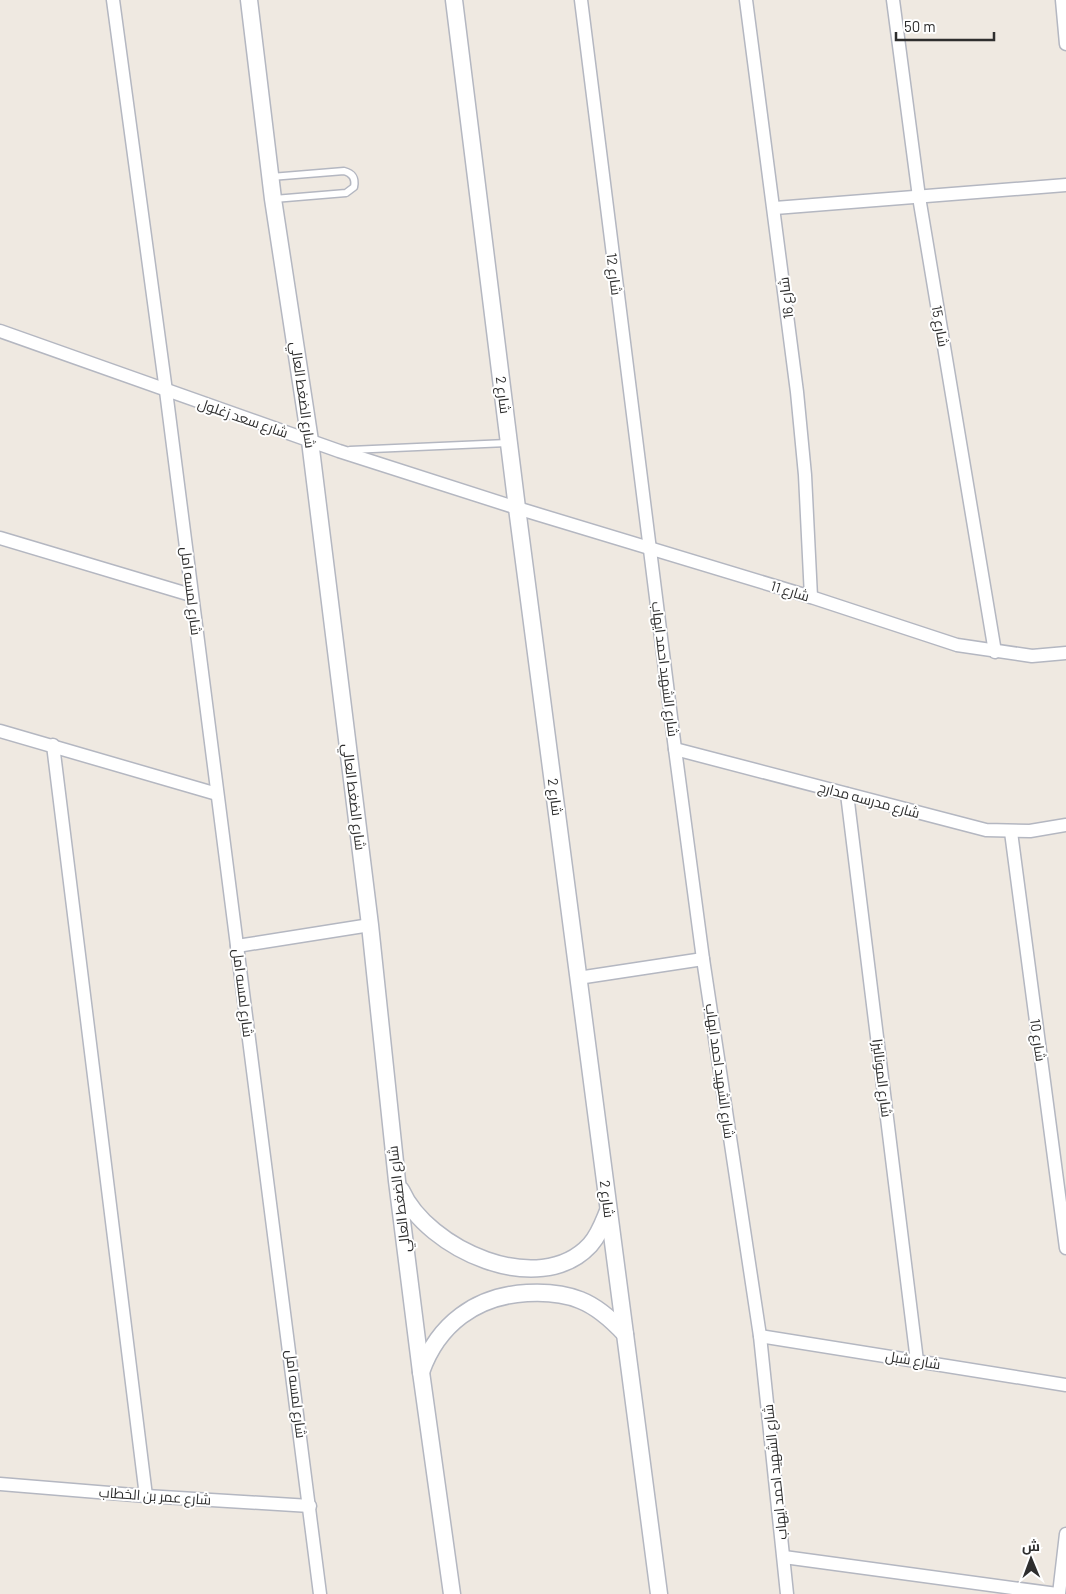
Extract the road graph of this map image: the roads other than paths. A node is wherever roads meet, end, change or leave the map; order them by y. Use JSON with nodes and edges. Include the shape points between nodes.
{"nodes":[{"id":1,"x":113,"y":0,"type":"edge"},
{"id":2,"x":260,"y":0,"type":"edge"},
{"id":3,"x":454,"y":0,"type":"edge"},
{"id":4,"x":581,"y":0,"type":"edge"},
{"id":5,"x":746,"y":0,"type":"edge"},
{"id":6,"x":893,"y":0,"type":"edge"},
{"id":7,"x":1062,"y":0,"type":"edge"},
{"id":8,"x":250,"y":7,"type":"edge"},
{"id":9,"x":1066,"y":44,"type":"edge"},
{"id":10,"x":270,"y":177,"type":"junction"},
{"id":11,"x":1066,"y":185,"type":"edge"},
{"id":12,"x":918,"y":197,"type":"junction"},
{"id":13,"x":273,"y":199,"type":"junction"},
{"id":14,"x":775,"y":208,"type":"junction"},
{"id":15,"x":0,"y":326,"type":"edge"},
{"id":16,"x":0,"y":331,"type":"edge"},
{"id":17,"x":166,"y":392,"type":"junction"},
{"id":18,"x":310,"y":441,"type":"junction"},
{"id":19,"x":509,"y":443,"type":"junction"},
{"id":20,"x":339,"y":451,"type":"junction"},
{"id":21,"x":518,"y":508,"type":"junction"},
{"id":22,"x":0,"y":538,"type":"edge"},
{"id":23,"x":650,"y":548,"type":"junction"},
{"id":24,"x":191,"y":595,"type":"junction"},
{"id":25,"x":811,"y":597,"type":"junction"},
{"id":26,"x":995,"y":652,"type":"junction"},
{"id":27,"x":1066,"y":653,"type":"edge"},
{"id":28,"x":0,"y":731,"type":"edge"},
{"id":29,"x":53,"y":745,"type":"junction"},
{"id":30,"x":675,"y":749,"type":"junction"},
{"id":31,"x":217,"y":794,"type":"junction"},
{"id":32,"x":847,"y":794,"type":"junction"},
{"id":33,"x":1066,"y":826,"type":"edge"},
{"id":34,"x":1011,"y":832,"type":"junction"},
{"id":35,"x":370,"y":925,"type":"junction"},
{"id":36,"x":237,"y":946,"type":"junction"},
{"id":37,"x":704,"y":959,"type":"junction"},
{"id":38,"x":578,"y":978,"type":"junction"},
{"id":39,"x":397,"y":1182,"type":"junction"},
{"id":40,"x":608,"y":1210,"type":"junction"},
{"id":41,"x":1066,"y":1248,"type":"edge"},
{"id":42,"x":625,"y":1334,"type":"junction"},
{"id":43,"x":760,"y":1336,"type":"junction"},
{"id":44,"x":917,"y":1361,"type":"junction"},
{"id":45,"x":420,"y":1372,"type":"junction"},
{"id":46,"x":1066,"y":1385,"type":"edge"},
{"id":47,"x":0,"y":1484,"type":"edge"},
{"id":48,"x":146,"y":1496,"type":"junction"},
{"id":49,"x":310,"y":1506,"type":"junction"},
{"id":50,"x":1066,"y":1534,"type":"edge"},
{"id":51,"x":784,"y":1557,"type":"junction"},
{"id":52,"x":320,"y":1594,"type":"edge"},
{"id":53,"x":452,"y":1594,"type":"edge"},
{"id":54,"x":659,"y":1594,"type":"edge"},
{"id":55,"x":787,"y":1594,"type":"edge"},
{"id":56,"x":1058,"y":1594,"type":"edge"}],
"edges":[{"from":1,"to":17,"type":"street","name":"شارع لمسه امل"},
{"from":2,"to":8,"type":"street"},
{"from":3,"to":19,"type":"street","name":"شارع 2"},
{"from":4,"to":23,"type":"street","name":"شارع 12"},
{"from":5,"to":14,"type":"street","name":"شارع 16"},
{"from":6,"to":12,"type":"street","name":"شارع 15"},
{"from":7,"to":9,"type":"street"},
{"from":8,"to":10,"type":"street","name":"شارع الضغط العالي"},
{"from":10,"to":13,"type":"street","name":"شارع الضغط العالي"},
{"from":10,"to":13,"type":"lane","via":[[344,171],[354,180],[352,190],[346,193]]},
{"from":11,"to":12,"type":"street"},
{"from":12,"to":14,"type":"street"},
{"from":12,"to":26,"type":"street","name":"شارع 15"},
{"from":13,"to":18,"type":"street","name":"شارع الضغط العالي"},
{"from":14,"to":25,"type":"street","name":"شارع 16","via":[[805,475]]},
{"from":15,"to":16,"type":"street"},
{"from":16,"to":17,"type":"street","name":"شارع سعد زغلول"},
{"from":17,"to":18,"type":"street","name":"شارع سعد زغلول"},
{"from":17,"to":24,"type":"street","name":"شارع لمسه امل"},
{"from":18,"to":20,"type":"street","name":"شارع سعد زغلول"},
{"from":18,"to":35,"type":"street","name":"شارع الضغط العالي"},
{"from":19,"to":20,"type":"lane"},
{"from":19,"to":21,"type":"street","name":"شارع 2"},
{"from":20,"to":21,"type":"street","name":"شارع سعد زغلول"},
{"from":21,"to":23,"type":"street","name":"شارع 11"},
{"from":21,"to":38,"type":"street","name":"شارع 2"},
{"from":22,"to":24,"type":"street"},
{"from":23,"to":25,"type":"street","name":"شارع 11"},
{"from":23,"to":30,"type":"street","name":"شارع الشهيد احمد ايهاب"},
{"from":24,"to":31,"type":"street","name":"شارع لمسه امل"},
{"from":25,"to":26,"type":"street","name":"شارع 11","via":[[957,645]]},
{"from":26,"to":27,"type":"street","name":"شارع 11","via":[[1032,656]]},
{"from":28,"to":29,"type":"street"},
{"from":29,"to":31,"type":"street"},
{"from":29,"to":48,"type":"street"},
{"from":30,"to":32,"type":"street","name":"شارع مدرسه مدارج"},
{"from":30,"to":37,"type":"street","name":"شارع الشهيد احمد ايهاب"},
{"from":31,"to":36,"type":"street","name":"شارع لمسه امل"},
{"from":32,"to":34,"type":"street","name":"شارع مدرسه مدارج","via":[[970,827]]},
{"from":32,"to":44,"type":"street","name":"شارع الموناليزا"},
{"from":33,"to":34,"type":"street","name":"شارع مدرسه مدارج"},
{"from":34,"to":41,"type":"street","name":"شارع 10"},
{"from":35,"to":36,"type":"street"},
{"from":35,"to":39,"type":"street","name":"شارع الضغط العالي"},
{"from":36,"to":49,"type":"street","name":"شارع لمسه امل"},
{"from":37,"to":38,"type":"street"},
{"from":37,"to":43,"type":"street","name":"شارع الشهيد احمد ايهاب"},
{"from":38,"to":40,"type":"street","name":"شارع 2"},
{"from":39,"to":40,"type":"street","via":[[406,1201],[434,1233],[472,1255],[511,1266],[555,1266],[579,1254],[597,1236]]},
{"from":39,"to":45,"type":"street","name":"شارع الضغط العالي"},
{"from":40,"to":42,"type":"street","name":"شارع 2"},
{"from":42,"to":45,"type":"street","via":[[612,1320],[580,1300],[543,1292],[506,1295],[474,1306],[452,1322],[435,1341]]},
{"from":42,"to":54,"type":"street","name":"شارع 2"},
{"from":43,"to":44,"type":"street","name":"شارع شبل"},
{"from":43,"to":51,"type":"street","name":"شارع الشهيد احمد ايهاب"},
{"from":44,"to":46,"type":"street","name":"شارع شبل"},
{"from":45,"to":53,"type":"street","name":"شارع الضغط العالي"},
{"from":47,"to":48,"type":"street","name":"شارع عمر بن الخطاب"},
{"from":48,"to":49,"type":"street","name":"شارع عمر بن الخطاب"},
{"from":49,"to":52,"type":"street","name":"شارع لمسه امل"},
{"from":50,"to":56,"type":"street"},
{"from":51,"to":55,"type":"street","name":"شارع الشهيد احمد ايهاب"},
{"from":51,"to":56,"type":"street"}]}
